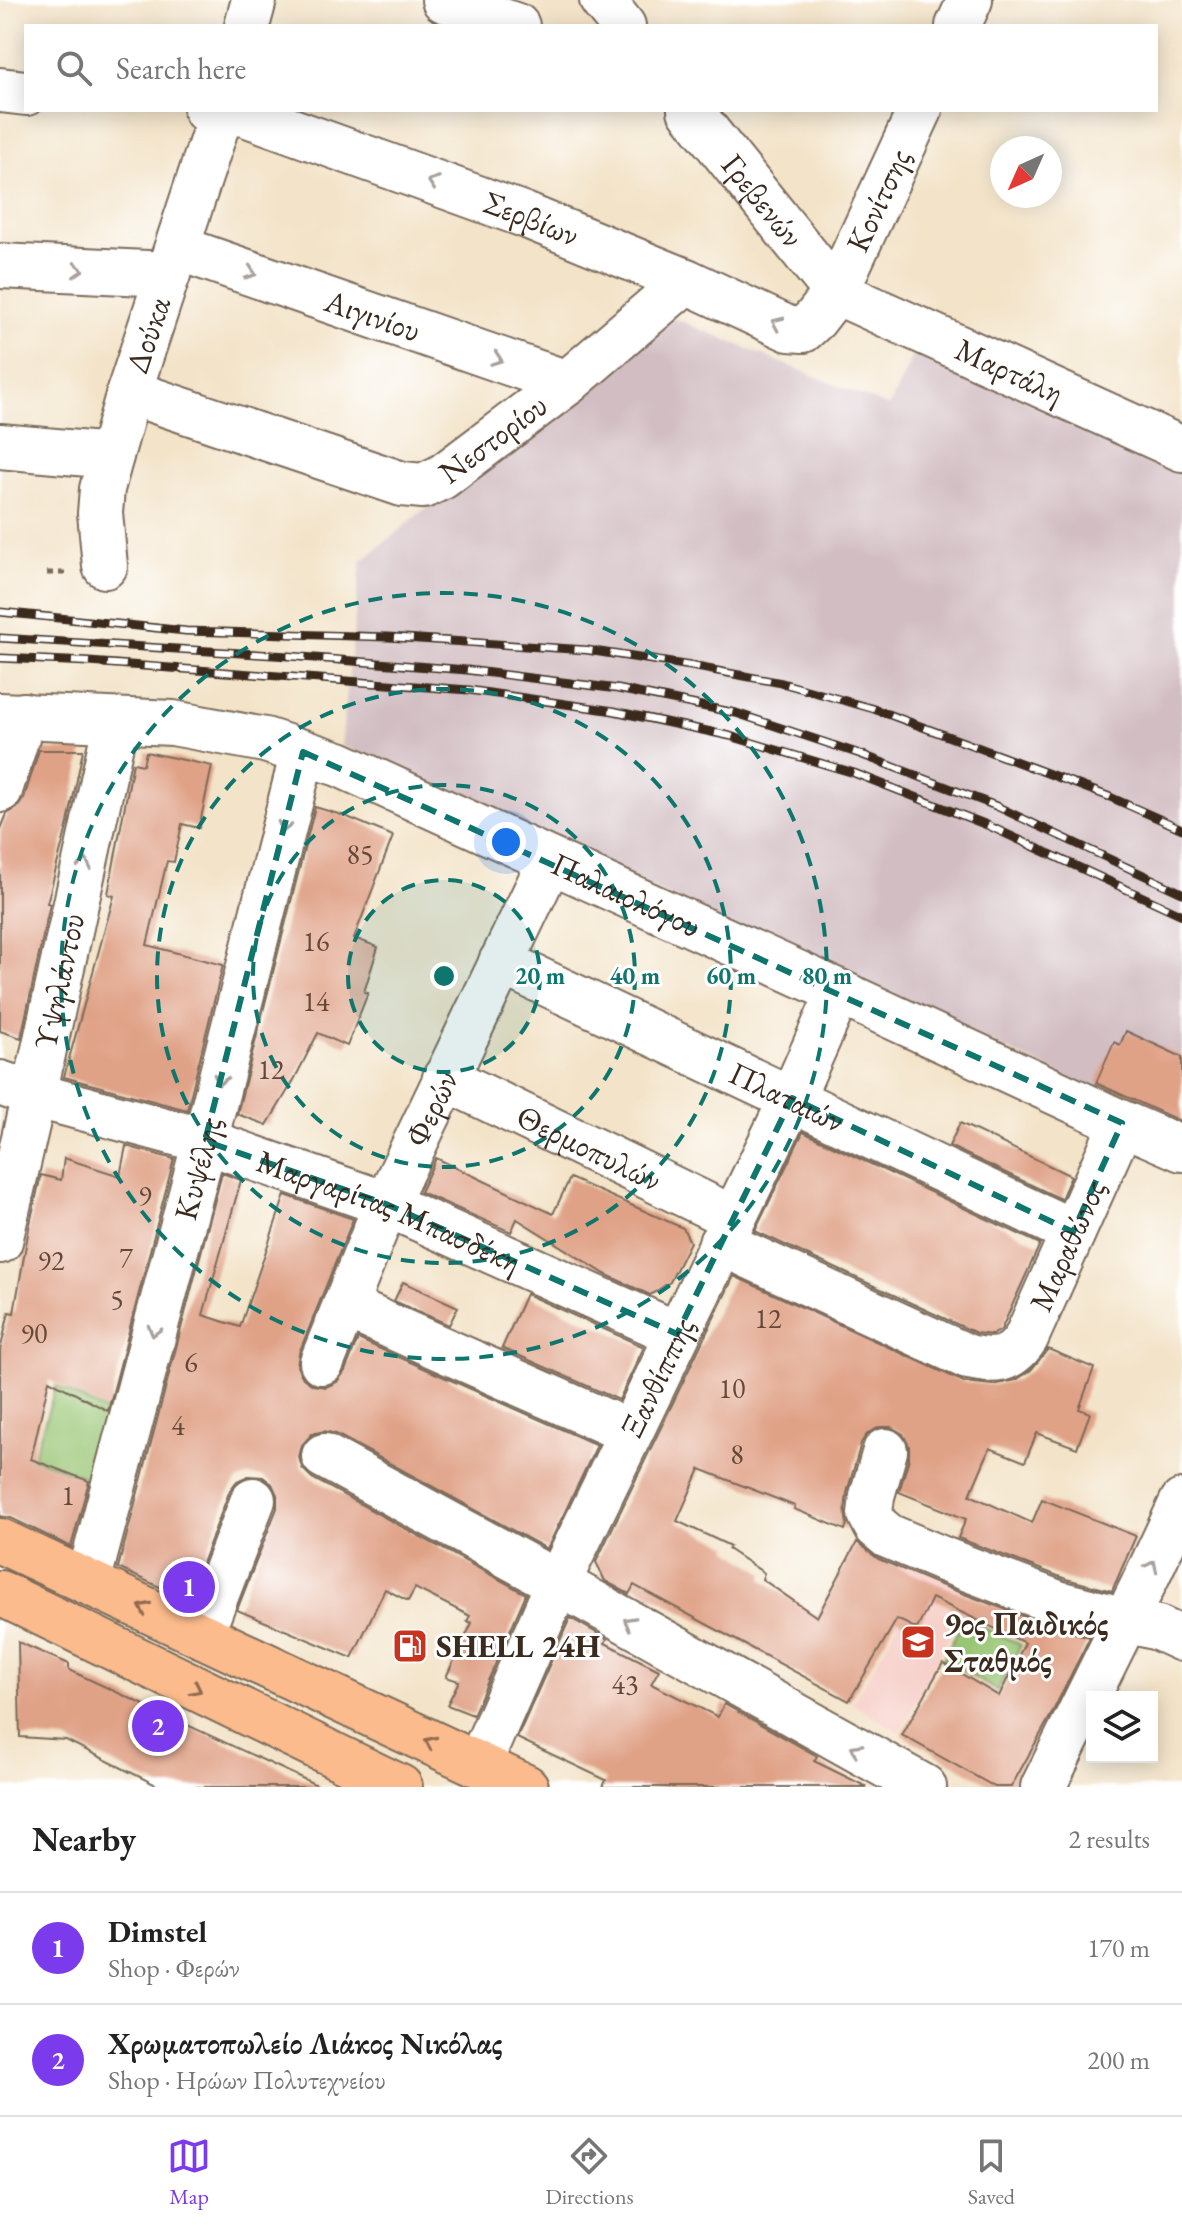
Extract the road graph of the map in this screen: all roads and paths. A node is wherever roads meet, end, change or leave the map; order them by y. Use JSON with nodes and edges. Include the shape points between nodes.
{"nodes":[{"id":1,"x":254,"y":0,"type":"edge"},
{"id":2,"x":444,"y":0,"type":"edge"},
{"id":3,"x":602,"y":0,"type":"edge"},
{"id":4,"x":970,"y":0,"type":"edge"},
{"id":5,"x":248,"y":24,"type":"edge"},
{"id":6,"x":511,"y":24,"type":"edge"},
{"id":7,"x":621,"y":24,"type":"edge"},
{"id":8,"x":959,"y":24,"type":"edge"},
{"id":9,"x":0,"y":90,"type":"edge"},
{"id":10,"x":24,"y":93,"type":"edge"},
{"id":11,"x":216,"y":112,"type":"edge"},
{"id":12,"x":231,"y":112,"type":"edge"},
{"id":13,"x":692,"y":112,"type":"edge"},
{"id":14,"x":919,"y":112,"type":"edge"},
{"id":15,"x":173,"y":261,"type":"junction"},
{"id":16,"x":0,"y":266,"type":"edge"},
{"id":17,"x":686,"y":281,"type":"junction"},
{"id":18,"x":836,"y":292,"type":"junction"},
{"id":19,"x":567,"y":383,"type":"junction"},
{"id":20,"x":129,"y":392,"type":"junction"},
{"id":21,"x":0,"y":446,"type":"edge"},
{"id":22,"x":1182,"y":449,"type":"edge"},
{"id":23,"x":111,"y":456,"type":"junction"},
{"id":24,"x":105,"y":566,"type":"dead end"},
{"id":25,"x":12,"y":715,"type":"edge"},
{"id":26,"x":116,"y":721,"type":"junction"},
{"id":27,"x":303,"y":752,"type":"junction"},
{"id":28,"x":0,"y":790,"type":"edge"},
{"id":29,"x":550,"y":861,"type":"junction"},
{"id":30,"x":501,"y":962,"type":"junction"},
{"id":31,"x":839,"y":992,"type":"junction"},
{"id":32,"x":445,"y":1078,"type":"junction"},
{"id":33,"x":17,"y":1089,"type":"edge"},
{"id":34,"x":792,"y":1098,"type":"junction"},
{"id":35,"x":1122,"y":1123,"type":"junction"},
{"id":36,"x":205,"y":1141,"type":"junction"},
{"id":37,"x":1182,"y":1149,"type":"edge"},
{"id":38,"x":386,"y":1204,"type":"junction"},
{"id":39,"x":727,"y":1230,"type":"junction"},
{"id":40,"x":1073,"y":1232,"type":"junction"},
{"id":41,"x":0,"y":1241,"type":"edge"},
{"id":42,"x":345,"y":1306,"type":"junction"},
{"id":43,"x":677,"y":1334,"type":"junction"},
{"id":44,"x":1003,"y":1359,"type":"joint"},
{"id":45,"x":322,"y":1362,"type":"dead end"},
{"id":46,"x":629,"y":1432,"type":"junction"},
{"id":47,"x":885,"y":1451,"type":"dead end"},
{"id":48,"x":324,"y":1456,"type":"dead end"},
{"id":49,"x":253,"y":1500,"type":"dead end"},
{"id":50,"x":1182,"y":1502,"type":"edge"},
{"id":51,"x":0,"y":1541,"type":"edge"},
{"id":52,"x":88,"y":1582,"type":"junction"},
{"id":53,"x":558,"y":1583,"type":"junction"},
{"id":54,"x":0,"y":1593,"type":"edge"},
{"id":55,"x":1126,"y":1619,"type":"junction"},
{"id":56,"x":201,"y":1635,"type":"junction"},
{"id":57,"x":1182,"y":1639,"type":"edge"},
{"id":58,"x":479,"y":1764,"type":"junction"},
{"id":59,"x":400,"y":1787,"type":"edge"},
{"id":60,"x":526,"y":1787,"type":"edge"},
{"id":61,"x":924,"y":1787,"type":"edge"},
{"id":62,"x":1043,"y":1787,"type":"edge"}],
"edges":[{"from":1,"to":5,"type":"street"},
{"from":2,"to":6,"type":"street"},
{"from":3,"to":7,"type":"street"},
{"from":4,"to":8,"type":"street"},
{"from":9,"to":10,"type":"street"},
{"from":11,"to":15,"type":"street","name":"Δούκα"},
{"from":17,"to":12,"type":"street","name":"Σερβίων","one_way":true,"via":[[522,214]]},
{"from":13,"to":18,"type":"street","name":"Γρεβενών"},
{"from":14,"to":18,"type":"street","name":"Κονίτσης"},
{"from":16,"to":15,"type":"street","name":"Αιγινίου","one_way":true},
{"from":15,"to":19,"type":"street","name":"Αιγινίου","one_way":true},
{"from":15,"to":20,"type":"street","name":"Δούκα"},
{"from":18,"to":17,"type":"street","name":"Σερβίων","one_way":true,"via":[[803,330],[789,329]]},
{"from":17,"to":19,"type":"street","name":"Νεστορίου"},
{"from":18,"to":22,"type":"street","name":"Μαρτάλη"},
{"from":19,"to":20,"type":"street","name":"Νεστορίου","via":[[423,486],[402,484]]},
{"from":20,"to":23,"type":"street","name":"Δούκα"},
{"from":21,"to":23,"type":"street"},
{"from":23,"to":24,"type":"street","name":"Δούκα","via":[[100,513]]},
{"from":25,"to":26,"type":"street","name":"Παλαιολόγου"},
{"from":25,"to":28,"type":"street"},
{"from":26,"to":27,"type":"street","name":"Παλαιολόγου","via":[[211,729]]},
{"from":33,"to":26,"type":"street","name":"Υψηλάντου","one_way":true},
{"from":27,"to":29,"type":"street","name":"Παλαιολόγου"},
{"from":27,"to":36,"type":"street","name":"Κυψέλης","one_way":true},
{"from":29,"to":30,"type":"street","name":"Φερών"},
{"from":29,"to":31,"type":"street","name":"Παλαιολόγου"},
{"from":30,"to":32,"type":"street","name":"Φερών"},
{"from":30,"to":34,"type":"street","name":"Πλαταιών"},
{"from":31,"to":34,"type":"street","name":"Ξανθίππης"},
{"from":31,"to":35,"type":"street","name":"Παλαιολόγου"},
{"from":32,"to":38,"type":"street","name":"Φερών"},
{"from":32,"to":39,"type":"street","name":"Θερμοπυλών"},
{"from":33,"to":36,"type":"street","name":"Μαργαρίτας Μπασδέκη"},
{"from":33,"to":41,"type":"street","name":"Υψηλάντου"},
{"from":34,"to":39,"type":"street","name":"Ξανθίππης"},
{"from":34,"to":40,"type":"street","name":"Πλαταιών"},
{"from":35,"to":37,"type":"street","name":"Παλαιολόγου"},
{"from":35,"to":40,"type":"street","name":"Μαραθώνος"},
{"from":36,"to":38,"type":"street","name":"Μαργαρίτας Μπασδέκη"},
{"from":36,"to":52,"type":"street","name":"Κυψέλης","one_way":true},
{"from":38,"to":42,"type":"street","name":"Φερών"},
{"from":38,"to":43,"type":"street","name":"Μαργαρίτας Μπασδέκη"},
{"from":39,"to":43,"type":"street","name":"Ξανθίππης"},
{"from":39,"to":44,"type":"street","name":"Θερμοπυλών","via":[[968,1357]]},
{"from":40,"to":44,"type":"street","name":"Μαραθώνος","via":[[1026,1338]]},
{"from":42,"to":45,"type":"street","name":"Φερών"},
{"from":42,"to":46,"type":"street"},
{"from":43,"to":46,"type":"street","name":"Ξανθίππης"},
{"from":46,"to":53,"type":"street","name":"Ξανθίππης"},
{"from":47,"to":55,"type":"street","via":[[870,1514],[888,1536],[1058,1603]]},
{"from":48,"to":53,"type":"street"},
{"from":49,"to":56,"type":"street"},
{"from":55,"to":50,"type":"street","one_way":true},
{"from":51,"to":52,"type":"main road"},
{"from":56,"to":52,"type":"main road","one_way":true},
{"from":53,"to":58,"type":"street","name":"Ξανθίππης"},
{"from":61,"to":53,"type":"street","one_way":true},
{"from":54,"to":59,"type":"main road","one_way":true},
{"from":55,"to":57,"type":"street"},
{"from":55,"to":62,"type":"street"},
{"from":58,"to":56,"type":"main road","one_way":true},
{"from":58,"to":60,"type":"main road"}]}
